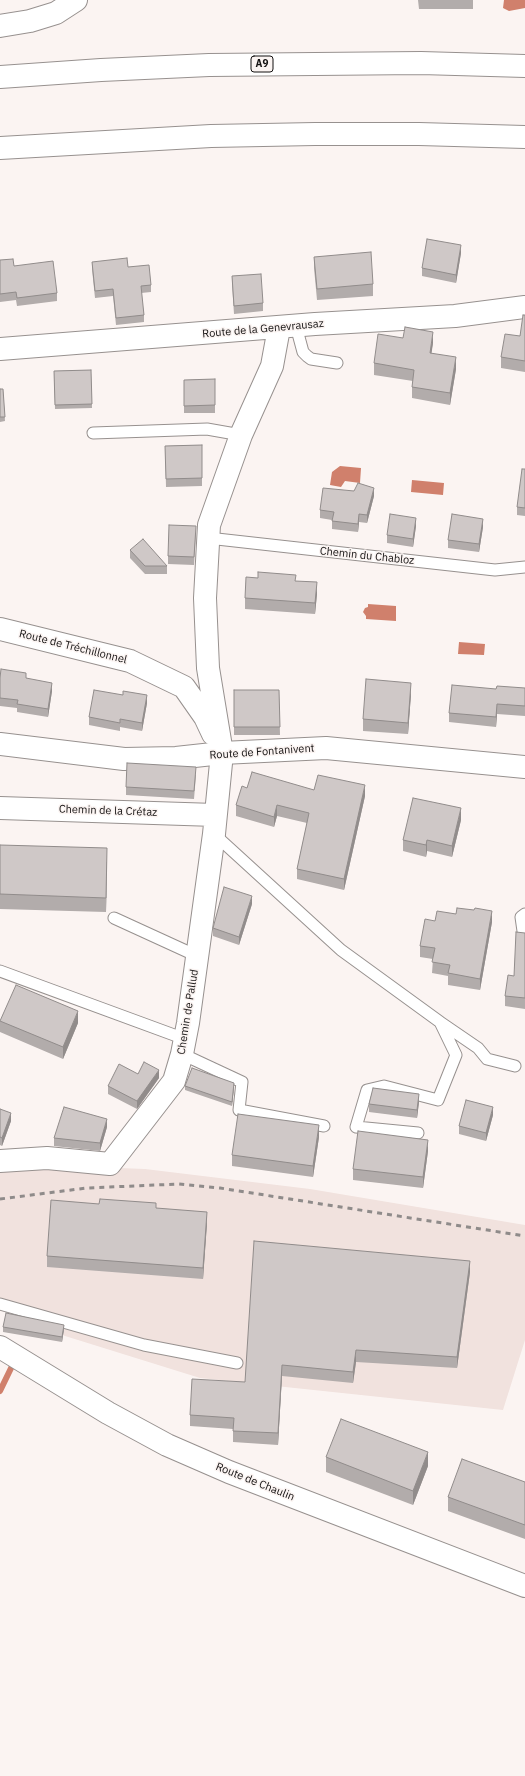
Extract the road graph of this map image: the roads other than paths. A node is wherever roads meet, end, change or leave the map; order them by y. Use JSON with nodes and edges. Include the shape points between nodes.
{"nodes":[{"id":1,"x":76,"y":0,"type":"edge"},
{"id":2,"x":0,"y":26,"type":"edge"},
{"id":3,"x":525,"y":66,"type":"edge"},
{"id":4,"x":0,"y":77,"type":"edge"},
{"id":5,"x":525,"y":137,"type":"edge"},
{"id":6,"x":0,"y":148,"type":"edge"},
{"id":7,"x":525,"y":307,"type":"edge"},
{"id":8,"x":288,"y":327,"type":"junction"},
{"id":9,"x":0,"y":349,"type":"edge"},
{"id":10,"x":337,"y":363,"type":"dead end"},
{"id":11,"x":93,"y":433,"type":"dead end"},
{"id":12,"x":241,"y":435,"type":"junction"},
{"id":13,"x":208,"y":538,"type":"junction"},
{"id":14,"x":525,"y":567,"type":"edge"},
{"id":15,"x":0,"y":629,"type":"edge"},
{"id":16,"x":0,"y":744,"type":"edge"},
{"id":17,"x":222,"y":753,"type":"junction"},
{"id":18,"x":525,"y":767,"type":"edge"},
{"id":19,"x":0,"y":808,"type":"edge"},
{"id":20,"x":215,"y":824,"type":"junction"},
{"id":21,"x":525,"y":914,"type":"edge"},
{"id":22,"x":114,"y":918,"type":"dead end"},
{"id":23,"x":523,"y":931,"type":"edge"},
{"id":24,"x":197,"y":956,"type":"junction"},
{"id":25,"x":0,"y":971,"type":"edge"},
{"id":26,"x":440,"y":1022,"type":"junction"},
{"id":27,"x":184,"y":1047,"type":"junction"},
{"id":28,"x":514,"y":1066,"type":"dead end"},
{"id":29,"x":324,"y":1126,"type":"dead end"},
{"id":30,"x":418,"y":1133,"type":"dead end"},
{"id":31,"x":0,"y":1161,"type":"edge"},
{"id":32,"x":0,"y":1304,"type":"edge"},
{"id":33,"x":0,"y":1347,"type":"edge"},
{"id":34,"x":237,"y":1363,"type":"dead end"},
{"id":35,"x":525,"y":1586,"type":"edge"}],
"edges":[{"from":1,"to":2,"type":"main road","via":[[56,13]]},
{"from":3,"to":4,"type":"main road","number":"A9","via":[[406,63],[209,65]]},
{"from":5,"to":6,"type":"main road","via":[[307,134],[113,140]]},
{"from":7,"to":8,"type":"main road","name":"Route de la Genevrausaz","via":[[455,316]]},
{"from":8,"to":9,"type":"main road","name":"Route de la Genevrausaz"},
{"from":8,"to":10,"type":"lane","via":[[303,352],[311,359]]},
{"from":8,"to":12,"type":"main road"},
{"from":11,"to":12,"type":"lane","via":[[207,429]]},
{"from":12,"to":13,"type":"main road","via":[[209,525]]},
{"from":13,"to":14,"type":"lane","name":"Chemin du Chabloz","via":[[495,570]]},
{"from":13,"to":17,"type":"main road","via":[[204,598],[208,668]]},
{"from":15,"to":17,"type":"main road","name":"Route de Tréchillonnel","via":[[130,661],[184,687],[205,717]]},
{"from":16,"to":17,"type":"main road","name":"Route de Fontanivent","via":[[124,759],[176,758]]},
{"from":17,"to":18,"type":"main road","name":"Route de Fontanivent","via":[[326,748]]},
{"from":17,"to":20,"type":"main road","name":"Chemin de Pallud"},
{"from":19,"to":20,"type":"main road","name":"Chemin de la Crétaz"},
{"from":20,"to":24,"type":"main road","name":"Chemin de Pallud"},
{"from":20,"to":26,"type":"lane","via":[[342,950]]},
{"from":21,"to":23,"type":"lane","via":[[521,917]]},
{"from":22,"to":24,"type":"lane"},
{"from":24,"to":27,"type":"main road","name":"Chemin de Pallud"},
{"from":25,"to":27,"type":"lane"},
{"from":26,"to":28,"type":"lane","via":[[478,1048],[487,1059]]},
{"from":26,"to":30,"type":"lane","via":[[456,1055],[438,1100],[384,1086],[367,1090],[356,1127]]},
{"from":27,"to":29,"type":"lane","via":[[242,1082],[239,1110]]},
{"from":27,"to":31,"type":"main road","name":"Chemin de Pallud","via":[[174,1081],[110,1164],[47,1158]]},
{"from":32,"to":34,"type":"lane","via":[[144,1345]]},
{"from":33,"to":35,"type":"main road","name":"Route de Chaulin","via":[[108,1413],[167,1444],[237,1475]]}]}
